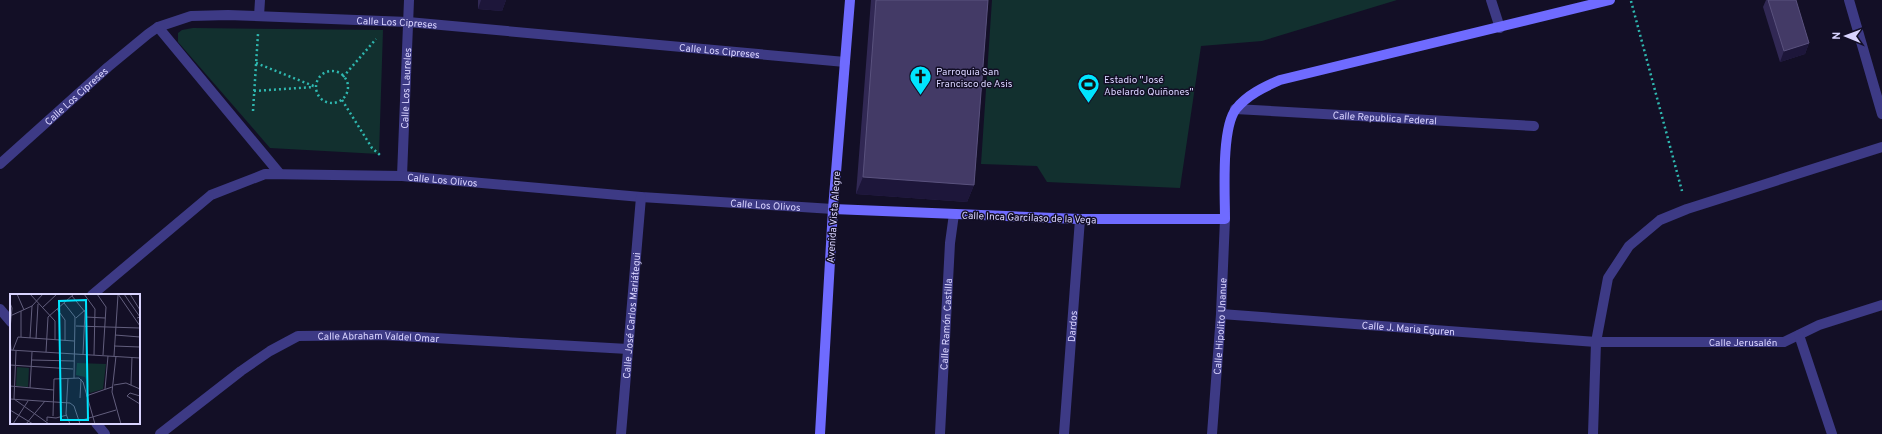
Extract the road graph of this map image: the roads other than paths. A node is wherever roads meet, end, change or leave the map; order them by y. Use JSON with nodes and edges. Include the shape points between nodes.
{"nodes":[{"id":1,"x":260,"y":0,"type":"edge"},
{"id":2,"x":409,"y":0,"type":"edge"},
{"id":3,"x":850,"y":0,"type":"edge"},
{"id":4,"x":1492,"y":0,"type":"edge"},
{"id":5,"x":1610,"y":0,"type":"edge"},
{"id":6,"x":1849,"y":0,"type":"edge"},
{"id":7,"x":259,"y":16,"type":"junction"},
{"id":8,"x":408,"y":22,"type":"junction"},
{"id":9,"x":158,"y":27,"type":"junction"},
{"id":10,"x":1500,"y":28,"type":"junction"},
{"id":11,"x":845,"y":62,"type":"junction"},
{"id":12,"x":1236,"y":109,"type":"junction"},
{"id":13,"x":1882,"y":114,"type":"edge"},
{"id":14,"x":1534,"y":126,"type":"dead end"},
{"id":15,"x":1882,"y":147,"type":"edge"},
{"id":16,"x":0,"y":164,"type":"edge"},
{"id":17,"x":280,"y":174,"type":"junction"},
{"id":18,"x":402,"y":176,"type":"junction"},
{"id":19,"x":641,"y":197,"type":"junction"},
{"id":20,"x":833,"y":209,"type":"junction"},
{"id":21,"x":954,"y":214,"type":"junction"},
{"id":22,"x":1080,"y":219,"type":"junction"},
{"id":23,"x":1224,"y":219,"type":"junction"},
{"id":24,"x":93,"y":294,"type":"edge"},
{"id":25,"x":1882,"y":304,"type":"edge"},
{"id":26,"x":0,"y":309,"type":"edge"},
{"id":27,"x":1222,"y":314,"type":"junction"},
{"id":28,"x":10,"y":321,"type":"edge"},
{"id":29,"x":1799,"y":335,"type":"junction"},
{"id":30,"x":1596,"y":342,"type":"junction"},
{"id":31,"x":628,"y":349,"type":"junction"},
{"id":32,"x":97,"y":424,"type":"edge"},
{"id":33,"x":105,"y":434,"type":"edge"},
{"id":34,"x":160,"y":434,"type":"edge"},
{"id":35,"x":620,"y":434,"type":"edge"},
{"id":36,"x":820,"y":434,"type":"edge"},
{"id":37,"x":940,"y":434,"type":"edge"},
{"id":38,"x":1064,"y":434,"type":"edge"},
{"id":39,"x":1212,"y":434,"type":"edge"},
{"id":40,"x":1593,"y":434,"type":"edge"},
{"id":41,"x":1832,"y":434,"type":"edge"}],
"edges":[{"from":1,"to":7,"type":"street"},
{"from":2,"to":8,"type":"street","name":"Calle Los Laureles"},
{"from":3,"to":11,"type":"street","name":"Avenida Vista Alegre"},
{"from":4,"to":10,"type":"street"},
{"from":5,"to":10,"type":"street"},
{"from":6,"to":13,"type":"street"},
{"from":7,"to":8,"type":"street","name":"Calle Los Cipreses"},
{"from":7,"to":9,"type":"street","name":"Calle Los Cipreses","via":[[191,16]]},
{"from":8,"to":11,"type":"street","name":"Calle Los Cipreses"},
{"from":8,"to":18,"type":"street","name":"Calle Los Laureles"},
{"from":9,"to":16,"type":"street","name":"Calle Los Cipreses","via":[[108,67]]},
{"from":9,"to":17,"type":"street"},
{"from":10,"to":12,"type":"street","via":[[1280,80],[1258,91]]},
{"from":11,"to":20,"type":"street","name":"Avenida Vista Alegre"},
{"from":12,"to":14,"type":"street","name":"Calle Republica Federal"},
{"from":12,"to":23,"type":"street","via":[[1226,137]]},
{"from":15,"to":30,"type":"street","via":[[1687,208],[1660,220],[1629,246],[1608,278]]},
{"from":17,"to":18,"type":"street","name":"Calle Los Olivos"},
{"from":17,"to":24,"type":"street","name":"Calle Los Olivos","via":[[265,174],[211,195]]},
{"from":18,"to":19,"type":"street","name":"Calle Los Olivos"},
{"from":19,"to":20,"type":"street","name":"Calle Los Olivos"},
{"from":19,"to":31,"type":"street","name":"Calle José Carlos Mariátegui"},
{"from":20,"to":21,"type":"street","name":"Calle Inca Garcilaso de la Vega"},
{"from":20,"to":36,"type":"street","name":"Avenida Vista Alegre"},
{"from":21,"to":22,"type":"street","name":"Calle Inca Garcilaso de la Vega"},
{"from":21,"to":37,"type":"street","name":"Calle Ramón Castilla","via":[[950,243]]},
{"from":22,"to":23,"type":"street","name":"Calle Inca Garcilaso de la Vega"},
{"from":22,"to":38,"type":"street","name":"Dardos"},
{"from":23,"to":27,"type":"street","name":"Calle Hipolito Unanue"},
{"from":25,"to":29,"type":"street","name":"Calle Jerusalén","via":[[1819,325]]},
{"from":26,"to":28,"type":"street"},
{"from":27,"to":30,"type":"street","name":"Calle J. Maria Eguren"},
{"from":27,"to":39,"type":"street","name":"Calle Hipolito Unanue"},
{"from":29,"to":30,"type":"street","name":"Calle Jerusalén","via":[[1784,342]]},
{"from":29,"to":41,"type":"street"},
{"from":30,"to":40,"type":"street"},
{"from":31,"to":34,"type":"street","name":"Calle Abraham Valdel Omar","via":[[382,335],[298,336],[241,371]]},
{"from":31,"to":35,"type":"street","name":"Calle José Carlos Mariátegui"},
{"from":32,"to":33,"type":"street"}]}
